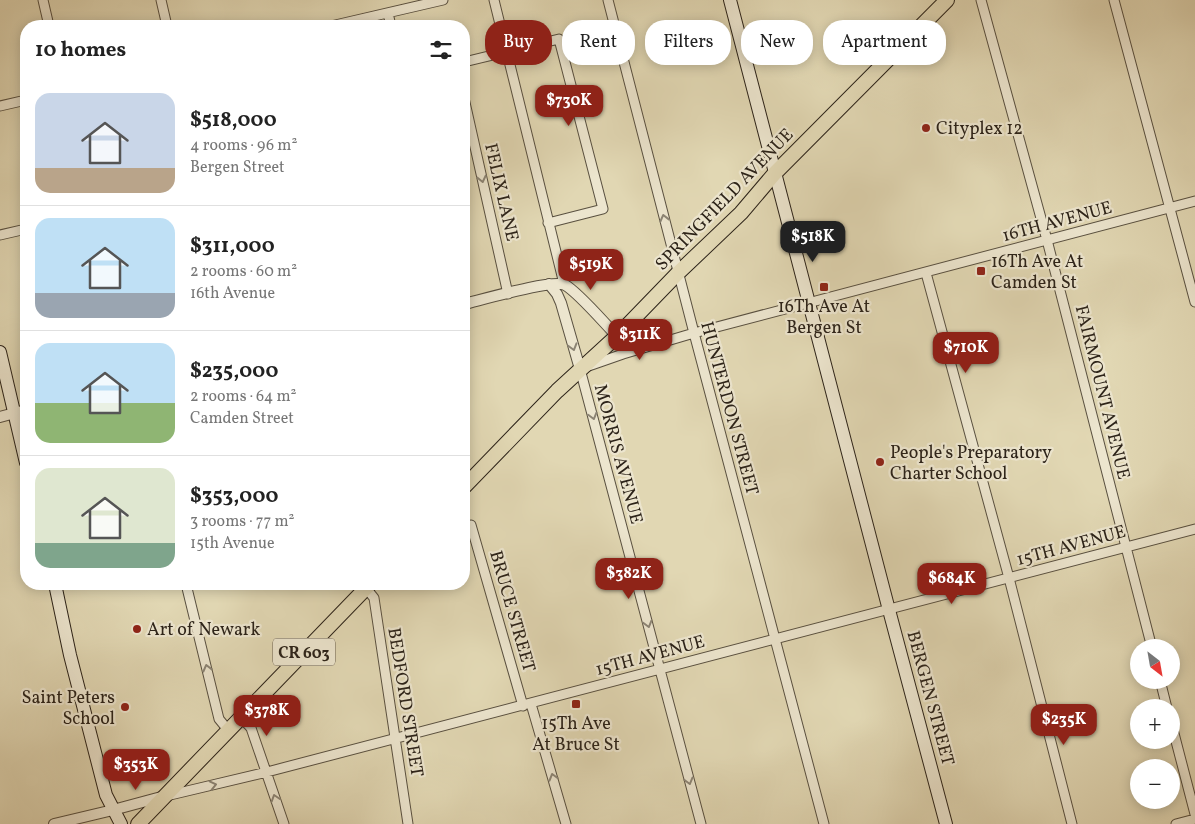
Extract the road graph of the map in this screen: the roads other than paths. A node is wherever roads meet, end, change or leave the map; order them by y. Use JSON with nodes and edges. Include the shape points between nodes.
{"nodes":[{"id":1,"x":43,"y":0,"type":"edge"},
{"id":2,"x":161,"y":0,"type":"edge"},
{"id":3,"x":444,"y":0,"type":"edge"},
{"id":4,"x":494,"y":0,"type":"edge"},
{"id":5,"x":608,"y":0,"type":"edge"},
{"id":6,"x":730,"y":0,"type":"edge"},
{"id":7,"x":947,"y":0,"type":"edge"},
{"id":8,"x":981,"y":0,"type":"edge"},
{"id":9,"x":1114,"y":0,"type":"edge"},
{"id":10,"x":388,"y":13,"type":"junction"},
{"id":11,"x":48,"y":20,"type":"edge"},
{"id":12,"x":166,"y":20,"type":"edge"},
{"id":13,"x":357,"y":20,"type":"edge"},
{"id":14,"x":390,"y":20,"type":"edge"},
{"id":15,"x":499,"y":20,"type":"edge"},
{"id":16,"x":552,"y":41,"type":"edge"},
{"id":17,"x":485,"y":56,"type":"edge"},
{"id":18,"x":470,"y":60,"type":"edge"},
{"id":19,"x":509,"y":65,"type":"edge"},
{"id":20,"x":20,"y":101,"type":"edge"},
{"id":21,"x":0,"y":106,"type":"edge"},
{"id":22,"x":470,"y":125,"type":"edge"},
{"id":23,"x":775,"y":173,"type":"junction"},
{"id":24,"x":1195,"y":202,"type":"edge"},
{"id":25,"x":1171,"y":208,"type":"junction"},
{"id":26,"x":548,"y":223,"type":"junction"},
{"id":27,"x":20,"y":231,"type":"edge"},
{"id":28,"x":0,"y":236,"type":"edge"},
{"id":29,"x":1047,"y":240,"type":"junction"},
{"id":30,"x":678,"y":273,"type":"junction"},
{"id":31,"x":926,"y":273,"type":"junction"},
{"id":32,"x":549,"y":284,"type":"junction"},
{"id":33,"x":564,"y":284,"type":"junction"},
{"id":34,"x":508,"y":294,"type":"junction"},
{"id":35,"x":1195,"y":302,"type":"edge"},
{"id":36,"x":470,"y":303,"type":"edge"},
{"id":37,"x":809,"y":303,"type":"junction"},
{"id":38,"x":694,"y":334,"type":"junction"},
{"id":39,"x":617,"y":336,"type":"junction"},
{"id":40,"x":0,"y":352,"type":"edge"},
{"id":41,"x":580,"y":369,"type":"junction"},
{"id":42,"x":20,"y":412,"type":"edge"},
{"id":43,"x":0,"y":417,"type":"edge"},
{"id":44,"x":470,"y":481,"type":"edge"},
{"id":45,"x":471,"y":525,"type":"dead end"},
{"id":46,"x":1195,"y":529,"type":"edge"},
{"id":47,"x":1126,"y":547,"type":"junction"},
{"id":48,"x":1009,"y":578,"type":"junction"},
{"id":49,"x":55,"y":590,"type":"edge"},
{"id":50,"x":187,"y":590,"type":"edge"},
{"id":51,"x":364,"y":590,"type":"edge"},
{"id":52,"x":370,"y":590,"type":"edge"},
{"id":53,"x":889,"y":610,"type":"junction"},
{"id":54,"x":1150,"y":639,"type":"edge"},
{"id":55,"x":775,"y":640,"type":"junction"},
{"id":56,"x":660,"y":670,"type":"junction"},
{"id":57,"x":527,"y":705,"type":"junction"},
{"id":58,"x":241,"y":717,"type":"junction"},
{"id":59,"x":228,"y":730,"type":"junction"},
{"id":60,"x":395,"y":739,"type":"junction"},
{"id":61,"x":1178,"y":749,"type":"edge"},
{"id":62,"x":266,"y":772,"type":"junction"},
{"id":63,"x":166,"y":796,"type":"junction"},
{"id":64,"x":113,"y":810,"type":"junction"},
{"id":65,"x":1195,"y":814,"type":"edge"},
{"id":66,"x":153,"y":818,"type":"edge"},
{"id":67,"x":1195,"y":819,"type":"edge"},
{"id":68,"x":54,"y":824,"type":"edge"},
{"id":69,"x":121,"y":824,"type":"edge"},
{"id":70,"x":138,"y":824,"type":"edge"},
{"id":71,"x":284,"y":824,"type":"edge"},
{"id":72,"x":408,"y":824,"type":"edge"},
{"id":73,"x":566,"y":824,"type":"edge"},
{"id":74,"x":701,"y":824,"type":"edge"},
{"id":75,"x":824,"y":824,"type":"edge"},
{"id":76,"x":946,"y":824,"type":"edge"},
{"id":77,"x":1072,"y":824,"type":"edge"},
{"id":78,"x":1176,"y":824,"type":"edge"}],
"edges":[{"from":1,"to":11,"type":"street"},
{"from":2,"to":12,"type":"street"},
{"from":3,"to":10,"type":"street"},
{"from":4,"to":15,"type":"street"},
{"from":30,"to":5,"type":"street","name":"HUNTERDON STREET","one_way":true},
{"from":6,"to":23,"type":"main road","name":"BERGEN STREET"},
{"from":7,"to":23,"type":"main road","name":"SPRINGFIELD AVENUE"},
{"from":8,"to":29,"type":"street","name":"FAIRMOUNT AVENUE"},
{"from":9,"to":25,"type":"street"},
{"from":10,"to":13,"type":"street"},
{"from":10,"to":14,"type":"street"},
{"from":16,"to":26,"type":"street","via":[[559,39],[603,209]]},
{"from":17,"to":18,"type":"street"},
{"from":19,"to":26,"type":"street"},
{"from":20,"to":21,"type":"street"},
{"from":22,"to":34,"type":"street","name":"FELIX LANE","one_way":true},
{"from":23,"to":30,"type":"main road","name":"SPRINGFIELD AVENUE","via":[[741,213]]},
{"from":23,"to":37,"type":"main road","name":"BERGEN STREET"},
{"from":24,"to":25,"type":"street","name":"16TH AVENUE"},
{"from":25,"to":29,"type":"street","name":"16TH AVENUE"},
{"from":25,"to":35,"type":"street"},
{"from":26,"to":33,"type":"street"},
{"from":27,"to":28,"type":"street"},
{"from":29,"to":31,"type":"street","name":"16TH AVENUE"},
{"from":29,"to":47,"type":"street","name":"FAIRMOUNT AVENUE"},
{"from":30,"to":38,"type":"street","name":"HUNTERDON STREET"},
{"from":30,"to":39,"type":"main road","name":"SPRINGFIELD AVENUE"},
{"from":31,"to":37,"type":"street","name":"16TH AVENUE"},
{"from":31,"to":48,"type":"street"},
{"from":32,"to":33,"type":"street"},
{"from":32,"to":34,"type":"street"},
{"from":32,"to":41,"type":"street","name":"MORRIS AVENUE","one_way":true,"via":[[561,303]]},
{"from":33,"to":39,"type":"street"},
{"from":34,"to":36,"type":"street"},
{"from":37,"to":38,"type":"street","name":"16TH AVENUE"},
{"from":37,"to":53,"type":"main road","name":"BERGEN STREET"},
{"from":38,"to":41,"type":"street","name":"16TH AVENUE"},
{"from":38,"to":55,"type":"street","name":"HUNTERDON STREET"},
{"from":39,"to":41,"type":"main road","name":"SPRINGFIELD AVENUE"},
{"from":40,"to":42,"type":"main road"},
{"from":41,"to":44,"type":"main road","name":"SPRINGFIELD AVENUE"},
{"from":41,"to":56,"type":"street","name":"MORRIS AVENUE","one_way":true},
{"from":42,"to":43,"type":"street"},
{"from":45,"to":57,"type":"street","name":"BRUCE STREET"},
{"from":46,"to":47,"type":"street","name":"15TH AVENUE"},
{"from":47,"to":48,"type":"street","name":"15TH AVENUE"},
{"from":47,"to":54,"type":"street","name":"FAIRMOUNT AVENUE"},
{"from":48,"to":53,"type":"street","name":"15TH AVENUE"},
{"from":48,"to":77,"type":"street"},
{"from":49,"to":64,"type":"main road","via":[[106,795]]},
{"from":59,"to":50,"type":"street","one_way":true,"via":[[219,719]]},
{"from":51,"to":58,"type":"main road","number":"CR 603"},
{"from":52,"to":60,"type":"street","name":"BEDFORD STREET","via":[[374,598]]},
{"from":53,"to":55,"type":"street","name":"15TH AVENUE"},
{"from":53,"to":76,"type":"main road","name":"BERGEN STREET"},
{"from":55,"to":56,"type":"street","name":"15TH AVENUE"},
{"from":55,"to":75,"type":"street","name":"HUNTERDON STREET"},
{"from":56,"to":57,"type":"street","name":"15TH AVENUE"},
{"from":56,"to":74,"type":"street","name":"MORRIS AVENUE","one_way":true},
{"from":57,"to":60,"type":"street","name":"15TH AVENUE"},
{"from":73,"to":57,"type":"street","name":"BRUCE STREET","one_way":true},
{"from":58,"to":59,"type":"main road","number":"CR 603"},
{"from":58,"to":62,"type":"street","via":[[251,728]]},
{"from":59,"to":63,"type":"main road","number":"CR 603"},
{"from":60,"to":62,"type":"street","name":"15TH AVENUE"},
{"from":60,"to":72,"type":"street","name":"BEDFORD STREET"},
{"from":61,"to":65,"type":"street"},
{"from":63,"to":62,"type":"street","name":"15TH AVENUE","one_way":true},
{"from":71,"to":62,"type":"street","one_way":true},
{"from":63,"to":64,"type":"street","name":"15TH AVENUE"},
{"from":63,"to":66,"type":"main road","number":"CR 603"},
{"from":64,"to":68,"type":"street","name":"15TH AVENUE"},
{"from":64,"to":69,"type":"main road"},
{"from":66,"to":70,"type":"main road","number":"CR 603"},
{"from":67,"to":78,"type":"street"}]}
